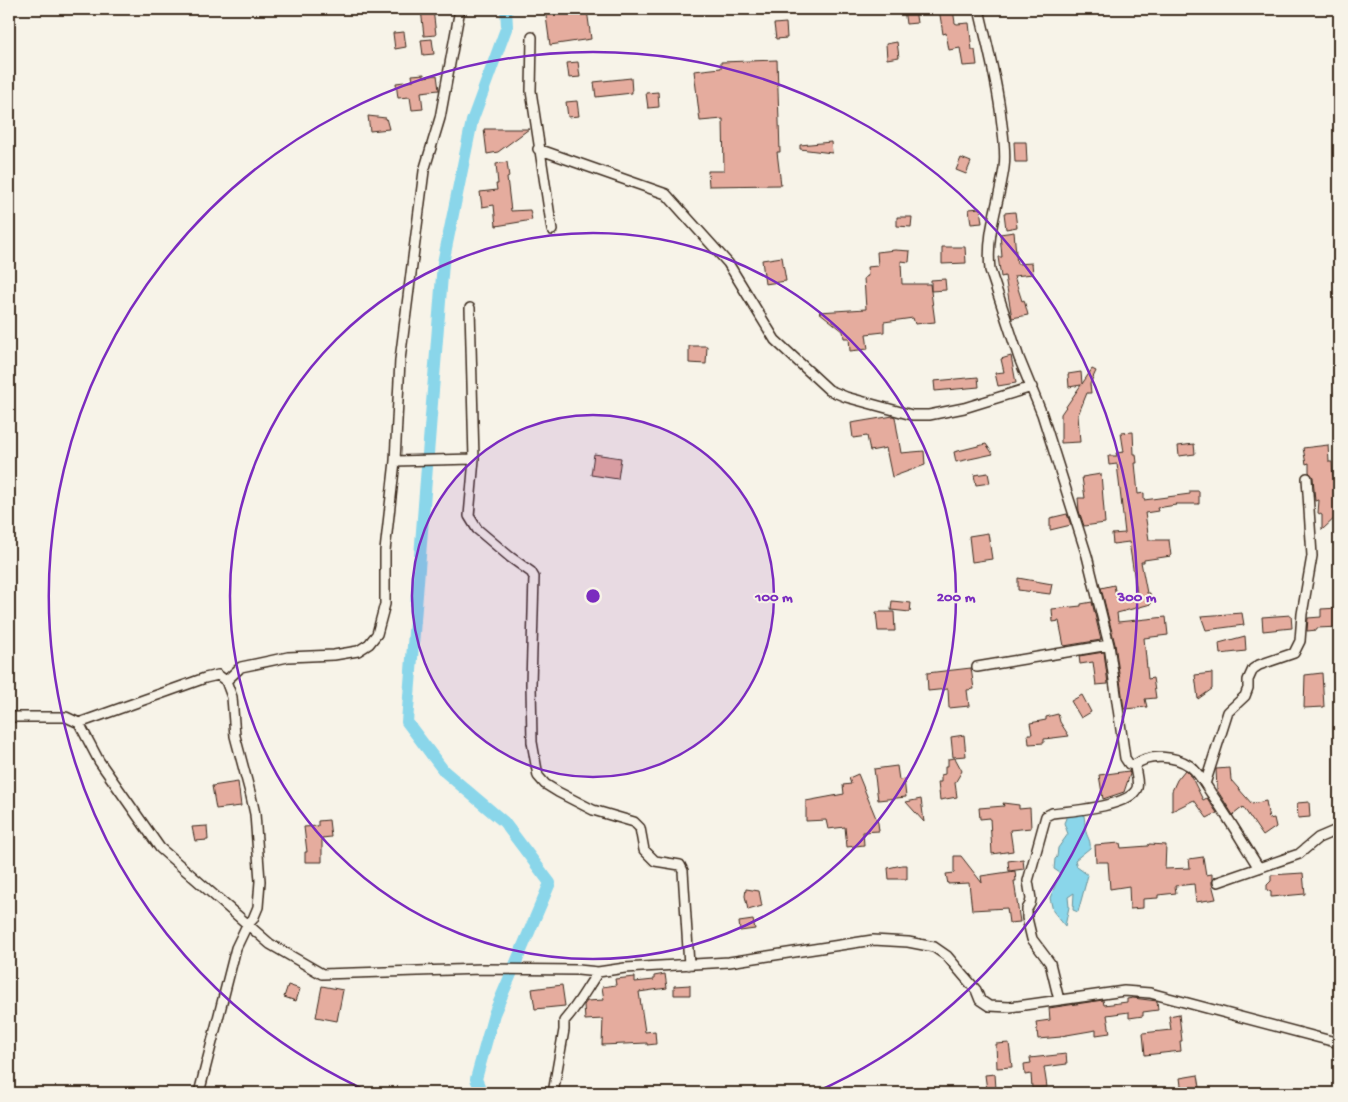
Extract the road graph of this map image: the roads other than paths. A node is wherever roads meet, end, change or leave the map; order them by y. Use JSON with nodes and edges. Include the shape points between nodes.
{"nodes":[{"id":1,"x":460,"y":9,"type":"edge"},
{"id":2,"x":979,"y":9,"type":"edge"},
{"id":3,"x":532,"y":37,"type":"dead end"},
{"id":4,"x":538,"y":149,"type":"junction"},
{"id":5,"x":552,"y":230,"type":"dead end"},
{"id":6,"x":470,"y":308,"type":"dead end"},
{"id":7,"x":1032,"y":387,"type":"junction"},
{"id":8,"x":474,"y":459,"type":"junction"},
{"id":9,"x":395,"y":461,"type":"junction"},
{"id":10,"x":1306,"y":478,"type":"dead end"},
{"id":11,"x":1109,"y":645,"type":"junction"},
{"id":12,"x":977,"y":668,"type":"dead end"},
{"id":13,"x":226,"y":681,"type":"junction"},
{"id":14,"x":9,"y":717,"type":"edge"},
{"id":15,"x":79,"y":724,"type":"junction"},
{"id":16,"x":1135,"y":765,"type":"junction"},
{"id":17,"x":1205,"y":784,"type":"junction"},
{"id":18,"x":1339,"y":829,"type":"edge"},
{"id":19,"x":1259,"y":868,"type":"junction"},
{"id":20,"x":1218,"y":882,"type":"dead end"},
{"id":21,"x":247,"y":925,"type":"junction"},
{"id":22,"x":690,"y":964,"type":"junction"},
{"id":23,"x":598,"y":972,"type":"junction"},
{"id":24,"x":1059,"y":1000,"type":"junction"},
{"id":25,"x":1339,"y":1043,"type":"edge"},
{"id":26,"x":199,"y":1093,"type":"edge"},
{"id":27,"x":553,"y":1093,"type":"edge"}],
"edges":[{"from":1,"to":9,"type":"street","via":[[440,118],[424,171],[403,334]]},
{"from":2,"to":7,"type":"street","via":[[999,97],[1004,143],[1004,167],[991,227],[990,270]]},
{"from":3,"to":4,"type":"street","via":[[531,91]]},
{"from":4,"to":5,"type":"street"},
{"from":4,"to":7,"type":"street","via":[[666,194],[728,263],[775,340],[829,390],[912,415],[929,415]]},
{"from":6,"to":8,"type":"street"},
{"from":7,"to":11,"type":"street","via":[[1087,556]]},
{"from":8,"to":9,"type":"street"},
{"from":8,"to":22,"type":"street","via":[[469,516],[477,529],[534,577],[532,742],[538,776],[545,784],[593,810],[634,822],[640,828],[644,850],[654,861],[680,865]]},
{"from":9,"to":13,"type":"street","via":[[385,551],[385,604],[377,634],[358,651],[288,656],[241,667]]},
{"from":10,"to":17,"type":"street","via":[[1312,556],[1300,641],[1294,654],[1254,669],[1245,696],[1228,712]]},
{"from":11,"to":12,"type":"street"},
{"from":11,"to":16,"type":"street","via":[[1125,758]]},
{"from":13,"to":15,"type":"street","via":[[218,675],[205,678]]},
{"from":13,"to":21,"type":"street","via":[[232,697],[235,736],[251,796],[256,833],[260,881],[258,907]]},
{"from":14,"to":15,"type":"street","via":[[66,717]]},
{"from":15,"to":21,"type":"street","via":[[99,761],[160,848]]},
{"from":16,"to":17,"type":"street","via":[[1153,757],[1180,761]]},
{"from":16,"to":24,"type":"street","via":[[1137,786],[1131,795],[1112,805],[1052,813],[1044,821],[1028,881],[1031,898],[1027,918],[1032,939],[1050,963]]},
{"from":17,"to":19,"type":"street"},
{"from":18,"to":19,"type":"street","via":[[1318,838],[1299,854]]},
{"from":19,"to":20,"type":"street"},
{"from":21,"to":23,"type":"street","via":[[270,944],[322,974],[482,969]]},
{"from":21,"to":26,"type":"street","via":[[236,948]]},
{"from":22,"to":23,"type":"street"},
{"from":22,"to":24,"type":"street","via":[[729,962],[873,940],[908,942],[934,947],[947,956],[988,1006],[1010,1007]]},
{"from":23,"to":27,"type":"street","via":[[564,1021]]},
{"from":24,"to":25,"type":"street","via":[[1124,992],[1150,993]]}]}
